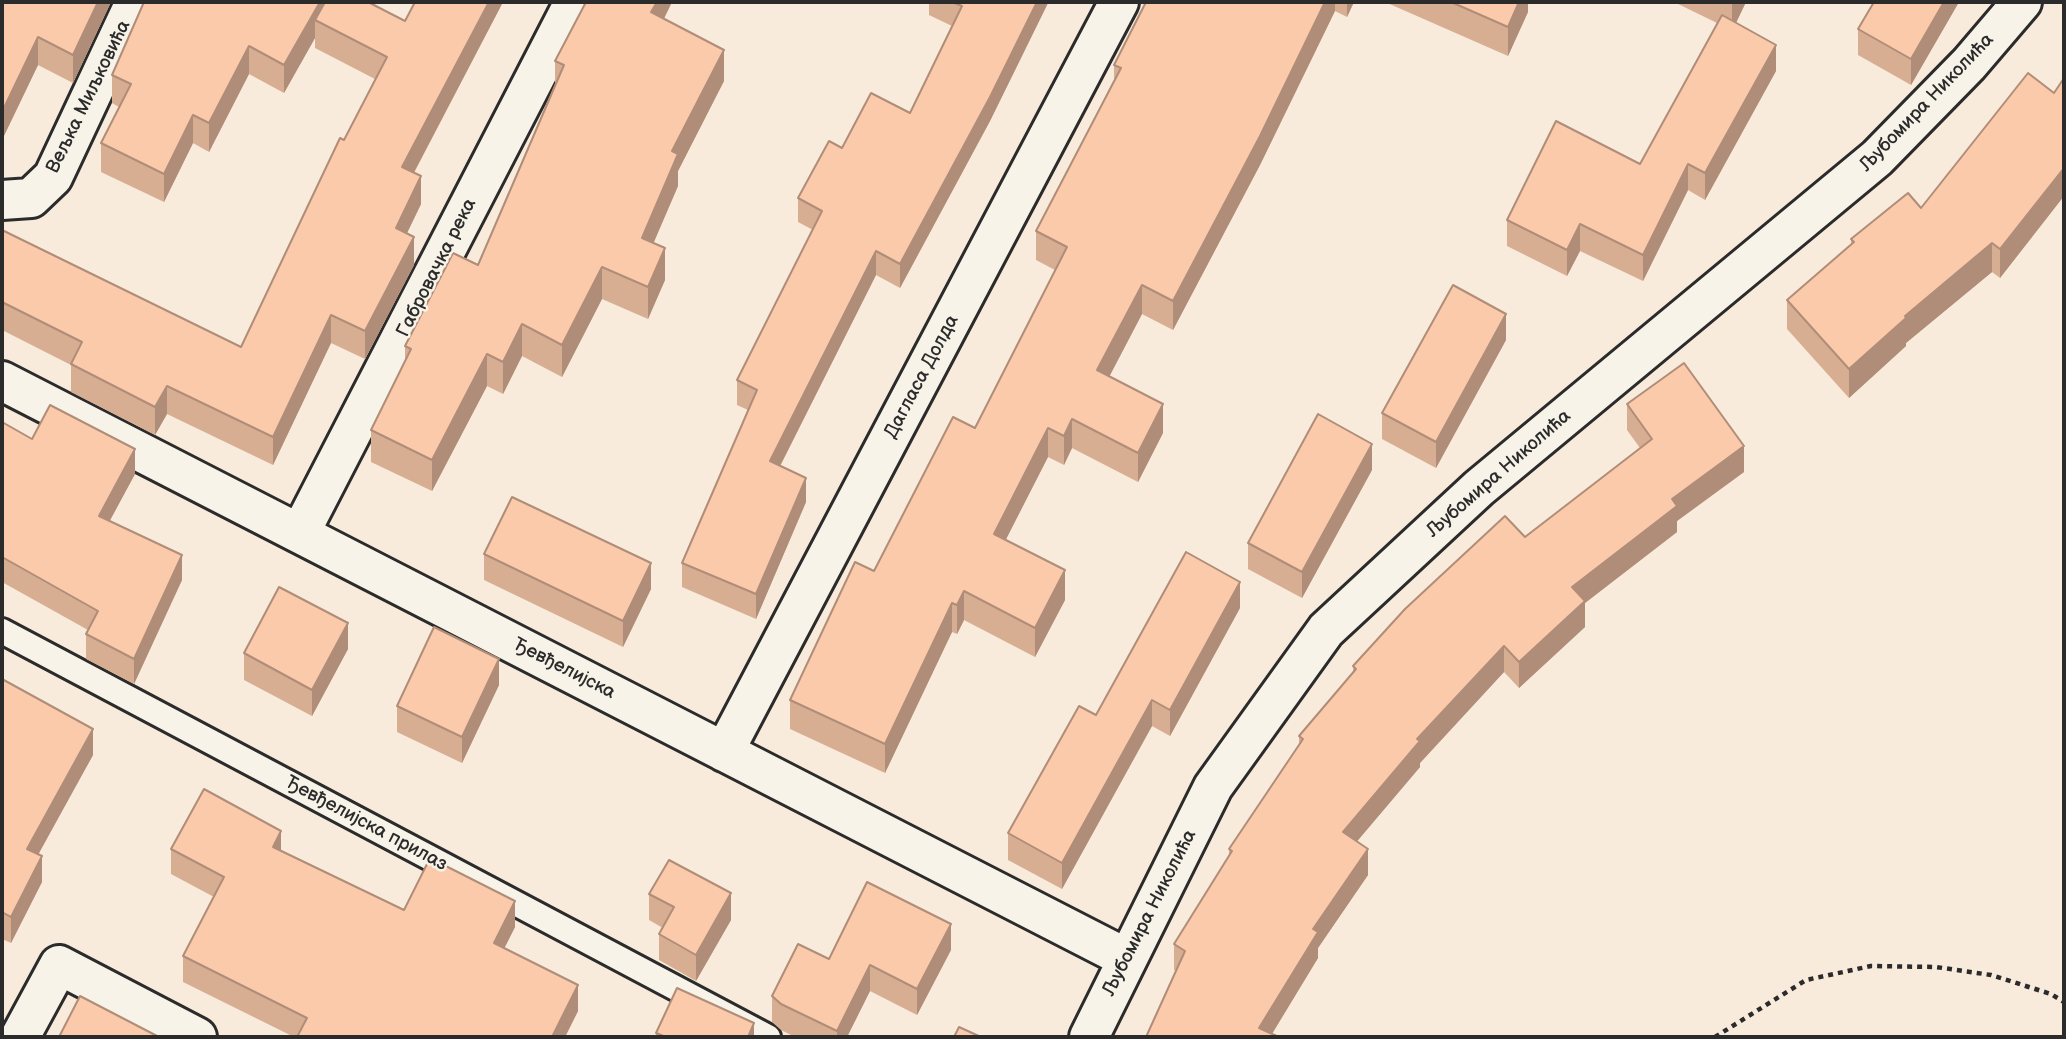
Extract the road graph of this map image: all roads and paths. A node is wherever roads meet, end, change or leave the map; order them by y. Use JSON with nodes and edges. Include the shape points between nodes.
{"nodes":[{"id":1,"x":135,"y":2,"type":"edge"},
{"id":2,"x":575,"y":2,"type":"edge"},
{"id":3,"x":1119,"y":2,"type":"edge"},
{"id":4,"x":2022,"y":2,"type":"edge"},
{"id":5,"x":2,"y":200,"type":"edge"},
{"id":6,"x":2,"y":381,"type":"edge"},
{"id":7,"x":299,"y":533,"type":"junction"},
{"id":8,"x":2,"y":631,"type":"edge"},
{"id":9,"x":724,"y":752,"type":"junction"},
{"id":10,"x":1126,"y":958,"type":"junction"},
{"id":11,"x":2064,"y":1002,"type":"edge"},
{"id":12,"x":20,"y":1037,"type":"edge"},
{"id":13,"x":197,"y":1037,"type":"edge"},
{"id":14,"x":768,"y":1037,"type":"edge"},
{"id":15,"x":1089,"y":1037,"type":"edge"},
{"id":16,"x":1715,"y":1037,"type":"edge"}],
"edges":[{"from":1,"to":5,"type":"street","name":"Вељка Миљковића","via":[[53,177],[32,198]]},
{"from":2,"to":7,"type":"street","name":"Габровачка река"},
{"from":3,"to":9,"type":"street","name":"Дагласа Долда"},
{"from":4,"to":10,"type":"street","name":"Љубомира Николића","via":[[1877,158],[1479,488],[1326,630],[1213,786]]},
{"from":6,"to":7,"type":"street","name":"Ђевђелијска"},
{"from":7,"to":9,"type":"street","name":"Ђевђелијска"},
{"from":8,"to":14,"type":"lane","name":"Ђевђелијска прилаз"},
{"from":9,"to":10,"type":"street","name":"Ђевђелијска"},
{"from":10,"to":15,"type":"street","name":"Љубомира Николића"},
{"from":11,"to":16,"type":"path","via":[[1992,975],[1936,967],[1871,966],[1806,981]]},
{"from":12,"to":13,"type":"street","via":[[60,965]]}]}
